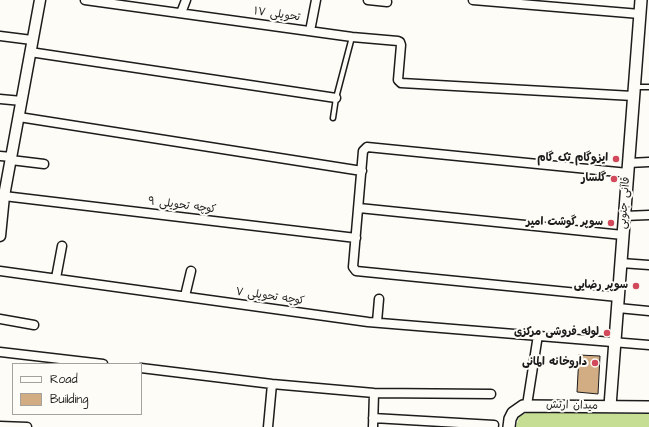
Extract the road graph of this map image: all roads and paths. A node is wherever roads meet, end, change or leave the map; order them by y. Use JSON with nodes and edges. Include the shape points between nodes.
{"nodes":[{"id":1,"x":40,"y":0,"type":"edge"},
{"id":2,"x":88,"y":0,"type":"edge"},
{"id":3,"x":186,"y":0,"type":"edge"},
{"id":4,"x":316,"y":0,"type":"edge"},
{"id":5,"x":368,"y":0,"type":"edge"},
{"id":6,"x":473,"y":0,"type":"edge"},
{"id":7,"x":387,"y":2,"type":"dead end"},
{"id":8,"x":135,"y":3,"type":"edge"},
{"id":9,"x":642,"y":5,"type":"edge"},
{"id":10,"x":181,"y":13,"type":"junction"},
{"id":11,"x":310,"y":31,"type":"junction"},
{"id":12,"x":0,"y":36,"type":"edge"},
{"id":13,"x":352,"y":37,"type":"junction"},
{"id":14,"x":32,"y":40,"type":"junction"},
{"id":15,"x":30,"y":52,"type":"junction"},
{"id":16,"x":649,"y":88,"type":"edge"},
{"id":17,"x":634,"y":92,"type":"junction"},
{"id":18,"x":336,"y":98,"type":"junction"},
{"id":19,"x":0,"y":99,"type":"edge"},
{"id":20,"x":22,"y":101,"type":"junction"},
{"id":21,"x":19,"y":117,"type":"junction"},
{"id":22,"x":333,"y":118,"type":"dead end"},
{"id":23,"x":0,"y":156,"type":"edge"},
{"id":24,"x":12,"y":158,"type":"junction"},
{"id":25,"x":649,"y":162,"type":"edge"},
{"id":26,"x":44,"y":164,"type":"dead end"},
{"id":27,"x":628,"y":168,"type":"junction"},
{"id":28,"x":362,"y":171,"type":"junction"},
{"id":29,"x":4,"y":196,"type":"junction"},
{"id":30,"x":359,"y":208,"type":"junction"},
{"id":31,"x":649,"y":215,"type":"edge"},
{"id":32,"x":624,"y":216,"type":"junction"},
{"id":33,"x":0,"y":233,"type":"edge"},
{"id":34,"x":623,"y":235,"type":"junction"},
{"id":35,"x":356,"y":238,"type":"junction"},
{"id":36,"x":62,"y":246,"type":"dead end"},
{"id":37,"x":621,"y":263,"type":"junction"},
{"id":38,"x":649,"y":265,"type":"edge"},
{"id":39,"x":0,"y":271,"type":"edge"},
{"id":40,"x":191,"y":271,"type":"dead end"},
{"id":41,"x":56,"y":278,"type":"junction"},
{"id":42,"x":185,"y":296,"type":"junction"},
{"id":43,"x":379,"y":299,"type":"dead end"},
{"id":44,"x":618,"y":302,"type":"junction"},
{"id":45,"x":649,"y":311,"type":"edge"},
{"id":46,"x":0,"y":319,"type":"edge"},
{"id":47,"x":377,"y":322,"type":"junction"},
{"id":48,"x":34,"y":325,"type":"dead end"},
{"id":49,"x":538,"y":335,"type":"junction"},
{"id":50,"x":615,"y":341,"type":"junction"},
{"id":51,"x":649,"y":345,"type":"edge"},
{"id":52,"x":0,"y":352,"type":"edge"},
{"id":53,"x":94,"y":363,"type":"edge"},
{"id":54,"x":142,"y":368,"type":"edge"},
{"id":55,"x":272,"y":384,"type":"junction"},
{"id":56,"x":374,"y":393,"type":"junction"},
{"id":57,"x":491,"y":394,"type":"dead end"},
{"id":58,"x":527,"y":405,"type":"junction"},
{"id":59,"x":610,"y":406,"type":"junction"},
{"id":60,"x":649,"y":407,"type":"edge"},
{"id":61,"x":373,"y":418,"type":"junction"},
{"id":62,"x":494,"y":425,"type":"dead end"},
{"id":63,"x":0,"y":426,"type":"edge"},
{"id":64,"x":27,"y":427,"type":"edge"},
{"id":65,"x":268,"y":427,"type":"edge"},
{"id":66,"x":373,"y":427,"type":"edge"},
{"id":67,"x":509,"y":427,"type":"edge"}],
"edges":[{"from":1,"to":14,"type":"street"},
{"from":2,"to":8,"type":"street","name":"تحویلی ۱۷"},
{"from":3,"to":10,"type":"street"},
{"from":4,"to":11,"type":"street"},
{"from":5,"to":7,"type":"street"},
{"from":6,"to":9,"type":"street"},
{"from":8,"to":10,"type":"street","name":"تحویلی ۱۷"},
{"from":9,"to":17,"type":"main road","name":"قاآنی جنوبی"},
{"from":10,"to":11,"type":"street","name":"تحویلی ۱۷"},
{"from":11,"to":13,"type":"street","name":"تحویلی ۱۷"},
{"from":12,"to":14,"type":"street"},
{"from":13,"to":17,"type":"street","name":"تحویلی ۱۷","via":[[400,42],[400,83]]},
{"from":13,"to":18,"type":"lane"},
{"from":14,"to":15,"type":"street"},
{"from":15,"to":18,"type":"street"},
{"from":15,"to":20,"type":"street"},
{"from":16,"to":17,"type":"lane"},
{"from":17,"to":27,"type":"main road","name":"قاآنی جنوبی"},
{"from":18,"to":22,"type":"lane"},
{"from":19,"to":20,"type":"street"},
{"from":20,"to":21,"type":"street"},
{"from":21,"to":24,"type":"street"},
{"from":21,"to":28,"type":"street"},
{"from":23,"to":24,"type":"street"},
{"from":24,"to":26,"type":"street"},
{"from":24,"to":29,"type":"street"},
{"from":25,"to":27,"type":"street"},
{"from":27,"to":28,"type":"street","via":[[367,147],[364,149]]},
{"from":27,"to":32,"type":"main road","name":"قاآنی جنوبی"},
{"from":28,"to":30,"type":"street"},
{"from":29,"to":33,"type":"street"},
{"from":29,"to":35,"type":"street","name":"کوچه تحویلی ۹"},
{"from":30,"to":34,"type":"street"},
{"from":30,"to":35,"type":"street"},
{"from":31,"to":32,"type":"street"},
{"from":32,"to":34,"type":"main road","name":"قاآنی جنوبی"},
{"from":34,"to":37,"type":"main road","name":"قاآنی جنوبی"},
{"from":35,"to":44,"type":"street","via":[[353,267],[356,271]]},
{"from":36,"to":41,"type":"street"},
{"from":37,"to":38,"type":"street"},
{"from":37,"to":44,"type":"main road","name":"قاآنی جنوبی"},
{"from":39,"to":41,"type":"street","name":"کوچه تحویلی ۷"},
{"from":40,"to":42,"type":"street"},
{"from":41,"to":42,"type":"street","name":"کوچه تحویلی ۷"},
{"from":42,"to":47,"type":"street","name":"کوچه تحویلی ۷"},
{"from":43,"to":47,"type":"street"},
{"from":44,"to":45,"type":"street"},
{"from":44,"to":50,"type":"main road","name":"قاآنی جنوبی"},
{"from":46,"to":48,"type":"street"},
{"from":47,"to":49,"type":"street","name":"کوچه تحویلی ۷"},
{"from":49,"to":50,"type":"street","name":"کوچه تحویلی ۷"},
{"from":49,"to":58,"type":"street"},
{"from":50,"to":51,"type":"street","name":"کوچه تحویلی ۷"},
{"from":50,"to":59,"type":"main road","name":"قاآنی جنوبی"},
{"from":52,"to":53,"type":"street"},
{"from":54,"to":55,"type":"street"},
{"from":55,"to":56,"type":"street"},
{"from":55,"to":65,"type":"street"},
{"from":56,"to":57,"type":"street"},
{"from":56,"to":61,"type":"street"},
{"from":58,"to":59,"type":"main road","name":"میدان ارتش"},
{"from":58,"to":67,"type":"main road","via":[[513,413]]},
{"from":59,"to":60,"type":"main road","name":"میدان ارتش"},
{"from":61,"to":62,"type":"street"},
{"from":61,"to":66,"type":"street"},
{"from":63,"to":64,"type":"street"}]}
